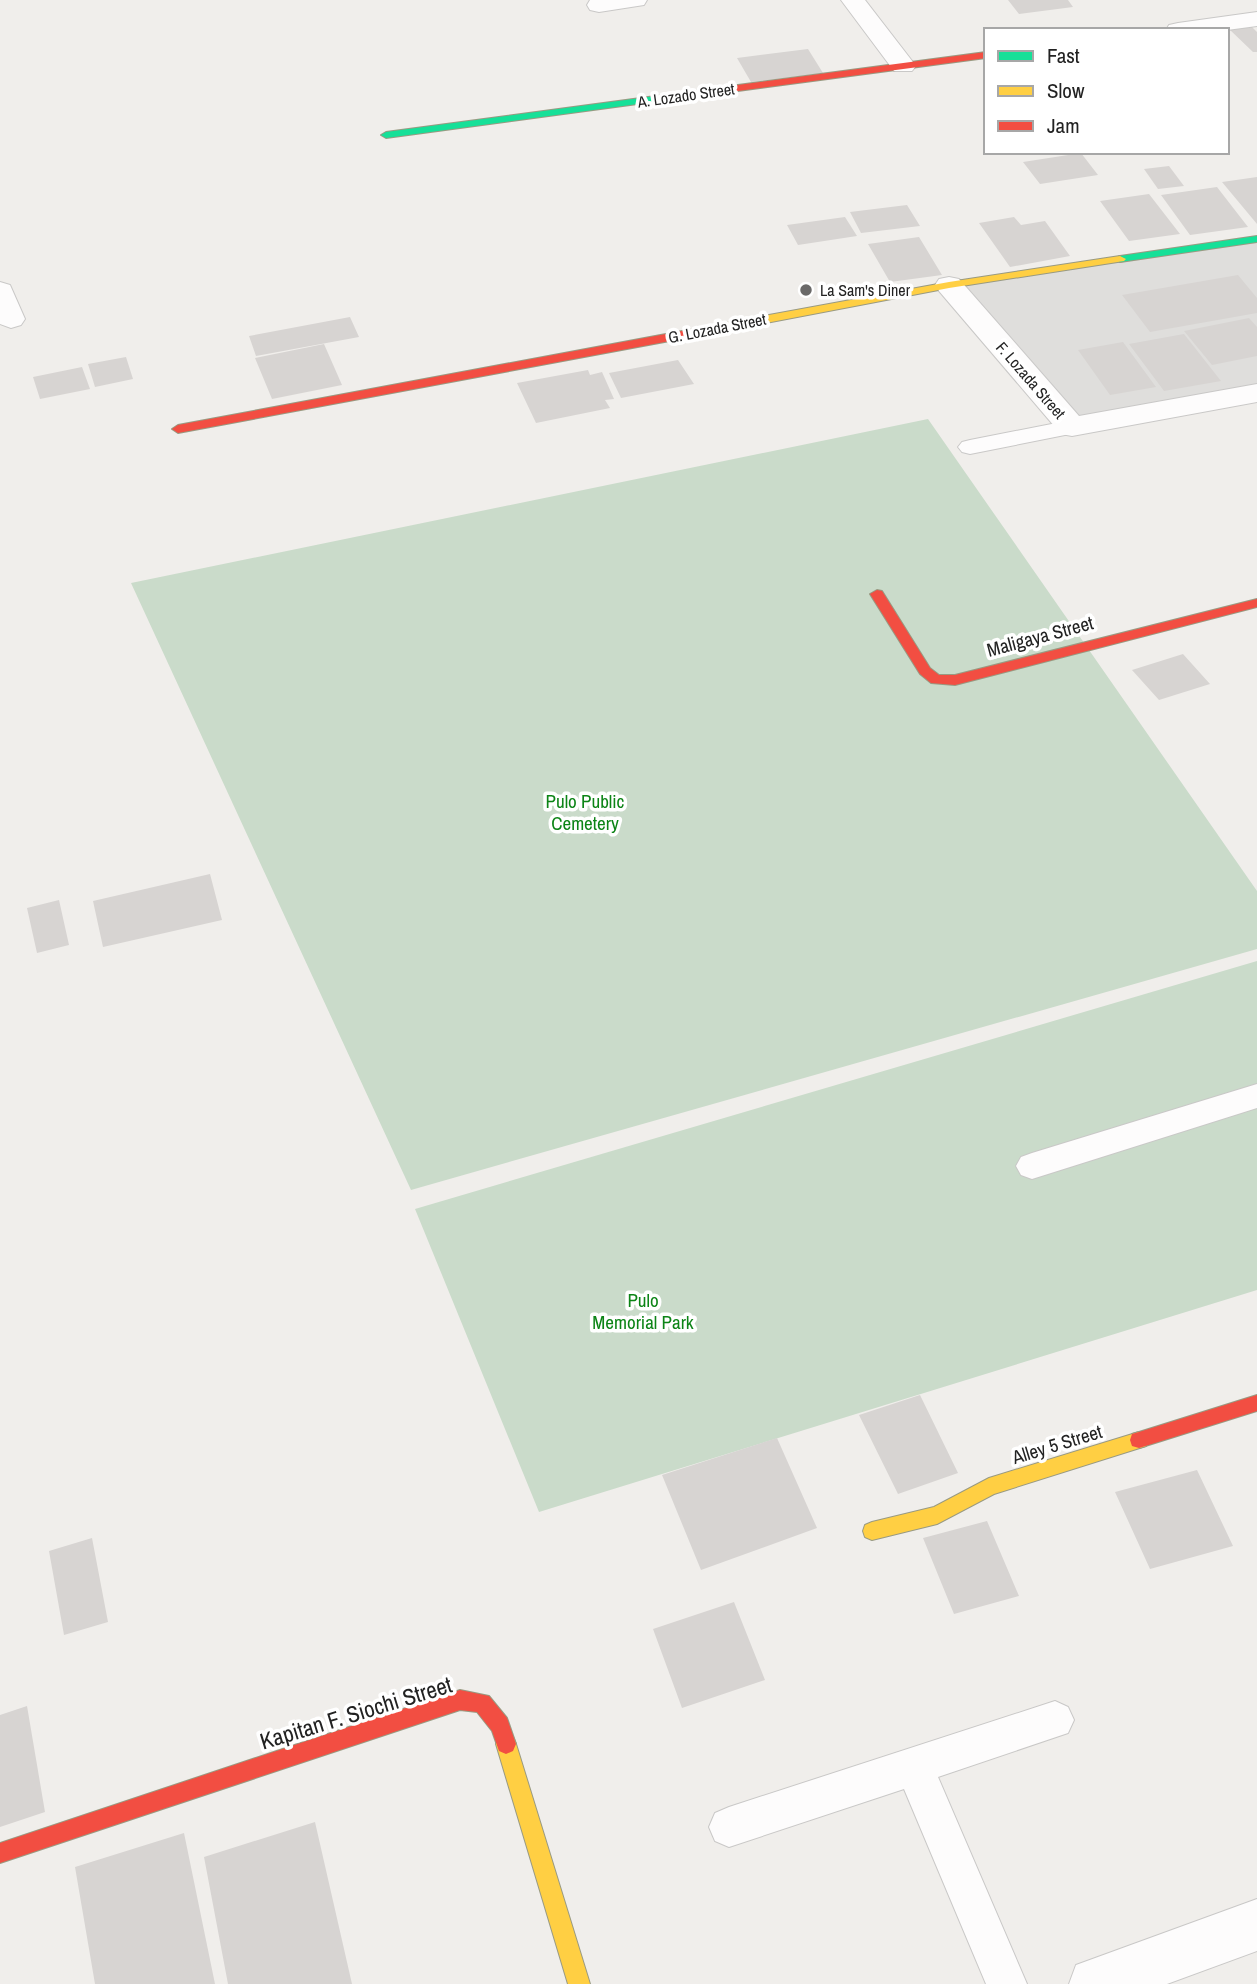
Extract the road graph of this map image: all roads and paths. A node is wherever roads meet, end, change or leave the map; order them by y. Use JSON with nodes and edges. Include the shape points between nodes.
{"nodes":[{"id":1,"x":635,"y":0,"type":"edge"},
{"id":2,"x":852,"y":0,"type":"edge"},
{"id":3,"x":599,"y":5,"type":"dead end"},
{"id":4,"x":1257,"y":19,"type":"edge"},
{"id":5,"x":1192,"y":28,"type":"edge"},
{"id":6,"x":984,"y":55,"type":"edge"},
{"id":7,"x":903,"y":66,"type":"junction"},
{"id":8,"x":386,"y":135,"type":"dead end"},
{"id":9,"x":1257,"y":239,"type":"edge"},
{"id":10,"x":949,"y":285,"type":"junction"},
{"id":11,"x":0,"y":291,"type":"edge"},
{"id":12,"x":11,"y":319,"type":"dead end"},
{"id":13,"x":1257,"y":393,"type":"edge"},
{"id":14,"x":1072,"y":427,"type":"junction"},
{"id":15,"x":178,"y":429,"type":"dead end"},
{"id":16,"x":970,"y":447,"type":"dead end"},
{"id":17,"x":877,"y":593,"type":"dead end"},
{"id":18,"x":1257,"y":603,"type":"edge"},
{"id":19,"x":1257,"y":1096,"type":"edge"},
{"id":20,"x":1032,"y":1166,"type":"dead end"},
{"id":21,"x":1257,"y":1404,"type":"edge"},
{"id":22,"x":872,"y":1531,"type":"dead end"},
{"id":23,"x":1055,"y":1720,"type":"dead end"},
{"id":24,"x":915,"y":1768,"type":"junction"},
{"id":25,"x":729,"y":1827,"type":"dead end"},
{"id":26,"x":0,"y":1853,"type":"edge"},
{"id":27,"x":1257,"y":1925,"type":"edge"},
{"id":28,"x":579,"y":1984,"type":"edge"},
{"id":29,"x":1007,"y":1984,"type":"edge"},
{"id":30,"x":1095,"y":1984,"type":"edge"}],
"edges":[{"from":1,"to":3,"type":"street"},
{"from":2,"to":7,"type":"street"},
{"from":4,"to":5,"type":"street"},
{"from":6,"to":7,"type":"street","name":"A. Lozado Street"},
{"from":7,"to":8,"type":"street","name":"A. Lozado Street"},
{"from":9,"to":10,"type":"street","name":"G. Lozada Street"},
{"from":10,"to":14,"type":"street","name":"F. Lozada Street"},
{"from":10,"to":15,"type":"street","name":"G. Lozada Street"},
{"from":11,"to":12,"type":"street"},
{"from":13,"to":14,"type":"street","name":"F. Lozada Street"},
{"from":14,"to":16,"type":"lane"},
{"from":17,"to":18,"type":"street","name":"Maligaya Street","via":[[925,671],[936,680],[956,680]]},
{"from":19,"to":20,"type":"lane"},
{"from":21,"to":22,"type":"street","name":"Alley 5 Street","via":[[989,1487],[937,1515]]},
{"from":23,"to":24,"type":"lane"},
{"from":24,"to":25,"type":"lane"},
{"from":24,"to":29,"type":"lane"},
{"from":26,"to":28,"type":"street","name":"Kapitan F. Siochi Street","via":[[460,1700],[482,1703],[500,1725]]},
{"from":27,"to":30,"type":"street"}]}
